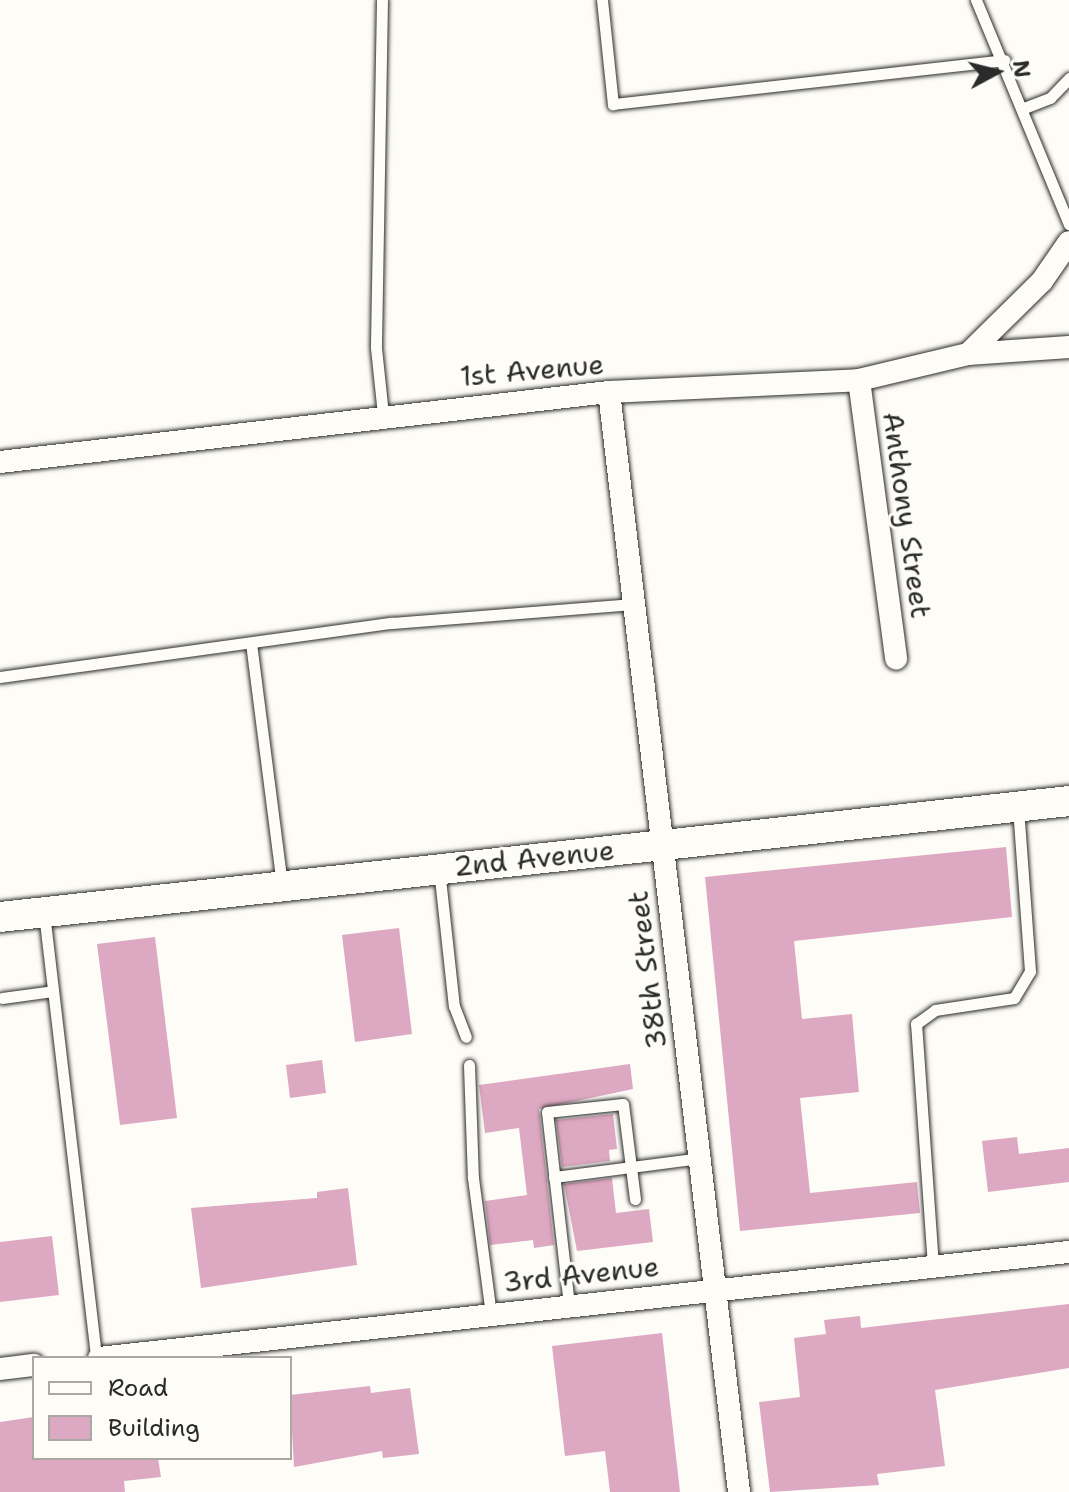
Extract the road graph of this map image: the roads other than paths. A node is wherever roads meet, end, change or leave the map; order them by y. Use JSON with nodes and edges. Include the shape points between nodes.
{"nodes":[{"id":1,"x":382,"y":0,"type":"edge"},
{"id":2,"x":602,"y":0,"type":"edge"},
{"id":3,"x":976,"y":0,"type":"edge"},
{"id":4,"x":1005,"y":60,"type":"junction"},
{"id":5,"x":1069,"y":78,"type":"edge"},
{"id":6,"x":1024,"y":108,"type":"junction"},
{"id":7,"x":1069,"y":224,"type":"edge"},
{"id":8,"x":1069,"y":242,"type":"edge"},
{"id":9,"x":1069,"y":347,"type":"edge"},
{"id":10,"x":968,"y":354,"type":"junction"},
{"id":11,"x":859,"y":380,"type":"junction"},
{"id":12,"x":609,"y":392,"type":"junction"},
{"id":13,"x":383,"y":415,"type":"junction"},
{"id":14,"x":0,"y":462,"type":"edge"},
{"id":15,"x":634,"y":604,"type":"junction"},
{"id":16,"x":251,"y":643,"type":"junction"},
{"id":17,"x":896,"y":659,"type":"dead end"},
{"id":18,"x":0,"y":677,"type":"edge"},
{"id":19,"x":1069,"y":801,"type":"edge"},
{"id":20,"x":1018,"y":807,"type":"junction"},
{"id":21,"x":662,"y":844,"type":"junction"},
{"id":22,"x":439,"y":869,"type":"junction"},
{"id":23,"x":282,"y":886,"type":"junction"},
{"id":24,"x":44,"y":912,"type":"junction"},
{"id":25,"x":0,"y":917,"type":"edge"},
{"id":26,"x":53,"y":991,"type":"junction"},
{"id":27,"x":2,"y":998,"type":"dead end"},
{"id":28,"x":466,"y":1037,"type":"dead end"},
{"id":29,"x":469,"y":1065,"type":"dead end"},
{"id":30,"x":700,"y":1158,"type":"junction"},
{"id":31,"x":631,"y":1166,"type":"junction"},
{"id":32,"x":554,"y":1177,"type":"junction"},
{"id":33,"x":635,"y":1199,"type":"dead end"},
{"id":34,"x":1069,"y":1252,"type":"edge"},
{"id":35,"x":933,"y":1266,"type":"junction"},
{"id":36,"x":715,"y":1289,"type":"junction"},
{"id":37,"x":569,"y":1305,"type":"junction"},
{"id":38,"x":491,"y":1314,"type":"junction"},
{"id":39,"x":98,"y":1356,"type":"edge"},
{"id":40,"x":116,"y":1356,"type":"edge"},
{"id":41,"x":32,"y":1365,"type":"edge"},
{"id":42,"x":0,"y":1369,"type":"edge"},
{"id":43,"x":739,"y":1492,"type":"edge"}],
"edges":[{"from":1,"to":13,"type":"lane","via":[[376,348]]},
{"from":2,"to":4,"type":"lane","via":[[613,104]]},
{"from":3,"to":4,"type":"lane"},
{"from":4,"to":6,"type":"lane"},
{"from":5,"to":6,"type":"lane","via":[[1050,98]]},
{"from":6,"to":7,"type":"lane"},
{"from":8,"to":10,"type":"street","via":[[1042,281]]},
{"from":9,"to":10,"type":"street","name":"1st Avenue"},
{"from":10,"to":11,"type":"street","name":"1st Avenue"},
{"from":11,"to":12,"type":"street","name":"1st Avenue"},
{"from":11,"to":17,"type":"street","name":"Anthony Street"},
{"from":12,"to":13,"type":"street","name":"1st Avenue"},
{"from":12,"to":15,"type":"street","name":"38th Street"},
{"from":13,"to":14,"type":"street","name":"1st Avenue"},
{"from":15,"to":16,"type":"lane","via":[[391,623]]},
{"from":15,"to":21,"type":"street","name":"38th Street"},
{"from":16,"to":18,"type":"lane"},
{"from":16,"to":23,"type":"lane"},
{"from":19,"to":20,"type":"main road","name":"2nd Avenue"},
{"from":20,"to":21,"type":"main road","name":"2nd Avenue"},
{"from":20,"to":35,"type":"lane","via":[[1030,971],[1014,998],[935,1010],[916,1024]]},
{"from":21,"to":22,"type":"main road","name":"2nd Avenue"},
{"from":21,"to":30,"type":"street","name":"38th Street"},
{"from":22,"to":23,"type":"main road","name":"2nd Avenue"},
{"from":22,"to":28,"type":"lane","via":[[454,1006]]},
{"from":23,"to":24,"type":"main road","name":"2nd Avenue"},
{"from":24,"to":25,"type":"main road","name":"2nd Avenue"},
{"from":24,"to":26,"type":"lane"},
{"from":26,"to":27,"type":"lane"},
{"from":26,"to":39,"type":"lane"},
{"from":29,"to":38,"type":"lane","via":[[473,1178]]},
{"from":30,"to":31,"type":"lane"},
{"from":30,"to":36,"type":"street","name":"38th Street"},
{"from":31,"to":32,"type":"lane"},
{"from":31,"to":32,"type":"lane","via":[[623,1104],[547,1112]]},
{"from":31,"to":33,"type":"lane"},
{"from":32,"to":37,"type":"lane"},
{"from":34,"to":35,"type":"street","name":"3rd Avenue"},
{"from":35,"to":36,"type":"street","name":"3rd Avenue"},
{"from":36,"to":37,"type":"street","name":"3rd Avenue"},
{"from":36,"to":43,"type":"street","name":"38th Street"},
{"from":37,"to":38,"type":"street","name":"3rd Avenue"},
{"from":38,"to":40,"type":"street","name":"3rd Avenue"},
{"from":41,"to":42,"type":"street"}]}
